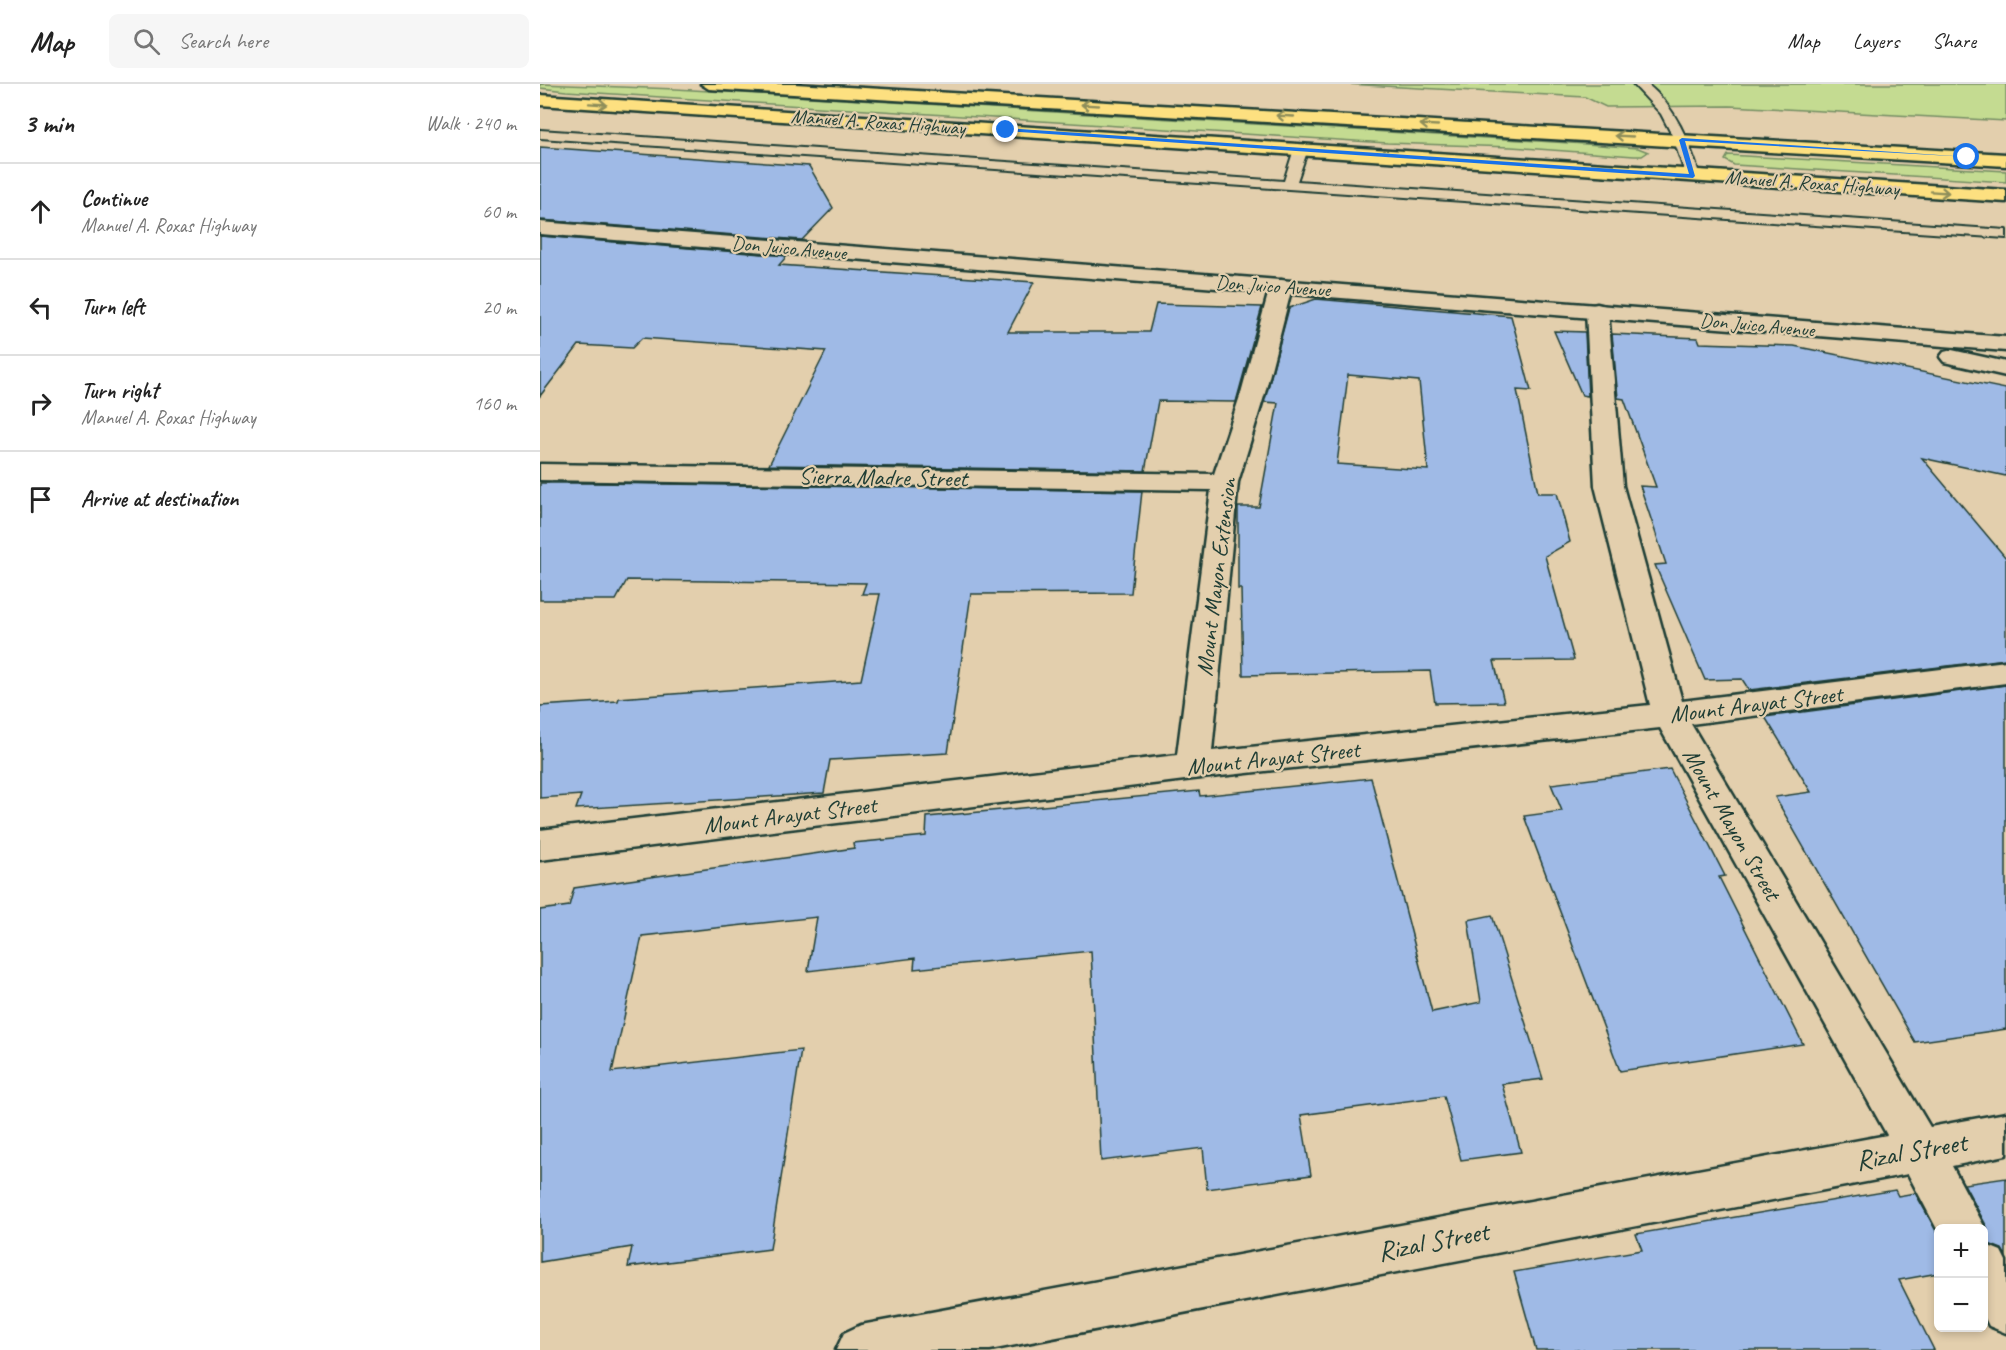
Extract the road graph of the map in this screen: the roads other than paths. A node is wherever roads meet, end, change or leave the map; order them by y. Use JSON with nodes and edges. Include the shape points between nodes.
{"nodes":[{"id":1,"x":709,"y":84,"type":"edge"},
{"id":2,"x":757,"y":84,"type":"edge"},
{"id":3,"x":1639,"y":84,"type":"edge"},
{"id":4,"x":777,"y":88,"type":"junction"},
{"id":5,"x":540,"y":100,"type":"edge"},
{"id":6,"x":540,"y":134,"type":"edge"},
{"id":7,"x":1682,"y":140,"type":"junction"},
{"id":8,"x":1301,"y":149,"type":"junction"},
{"id":9,"x":2006,"y":160,"type":"edge"},
{"id":10,"x":1693,"y":176,"type":"junction"},
{"id":11,"x":1289,"y":185,"type":"junction"},
{"id":12,"x":2006,"y":196,"type":"edge"},
{"id":13,"x":540,"y":228,"type":"edge"},
{"id":14,"x":2006,"y":234,"type":"edge"},
{"id":15,"x":1281,"y":287,"type":"junction"},
{"id":16,"x":1597,"y":311,"type":"junction"},
{"id":17,"x":1893,"y":337,"type":"junction"},
{"id":18,"x":2006,"y":344,"type":"edge"},
{"id":19,"x":2006,"y":369,"type":"edge"},
{"id":20,"x":540,"y":472,"type":"edge"},
{"id":21,"x":1225,"y":482,"type":"junction"},
{"id":22,"x":2006,"y":672,"type":"edge"},
{"id":23,"x":1669,"y":715,"type":"junction"},
{"id":24,"x":1193,"y":766,"type":"junction"},
{"id":25,"x":540,"y":845,"type":"edge"},
{"id":26,"x":2006,"y":1134,"type":"edge"},
{"id":27,"x":1919,"y":1149,"type":"junction"},
{"id":28,"x":1960,"y":1224,"type":"edge"},
{"id":29,"x":1988,"y":1277,"type":"edge"},
{"id":30,"x":2006,"y":1309,"type":"edge"},
{"id":31,"x":861,"y":1350,"type":"edge"}],
"edges":[{"from":1,"to":4,"type":"main road","name":"Manuel A. Roxas Highway"},
{"from":2,"to":4,"type":"main road"},
{"from":3,"to":7,"type":"lane","via":[[1661,102]]},
{"from":7,"to":4,"type":"main road","name":"Manuel A. Roxas Highway","one_way":true},
{"from":5,"to":8,"type":"main road","name":"Manuel A. Roxas Highway","one_way":true},
{"from":6,"to":11,"type":"lane"},
{"from":7,"to":9,"type":"main road","name":"Manuel A. Roxas Highway"},
{"from":7,"to":10,"type":"lane"},
{"from":8,"to":10,"type":"main road","name":"Manuel A. Roxas Highway"},
{"from":8,"to":11,"type":"lane"},
{"from":10,"to":12,"type":"main road","name":"Manuel A. Roxas Highway","one_way":true},
{"from":11,"to":14,"type":"lane"},
{"from":13,"to":15,"type":"street","name":"Don Juico Avenue"},
{"from":15,"to":16,"type":"street","name":"Don Juico Avenue"},
{"from":15,"to":21,"type":"street","name":"Mount Mayon Extension"},
{"from":16,"to":17,"type":"street","name":"Don Juico Avenue"},
{"from":16,"to":23,"type":"street","name":"Mount Mayon Street","via":[[1608,486]]},
{"from":17,"to":18,"type":"street","name":"Don Juico Avenue"},
{"from":17,"to":19,"type":"street"},
{"from":20,"to":21,"type":"street","name":"Sierra Madre Street"},
{"from":21,"to":24,"type":"street","name":"Mount Mayon Extension"},
{"from":22,"to":23,"type":"street","name":"Mount Arayat Street"},
{"from":23,"to":24,"type":"street","name":"Mount Arayat Street"},
{"from":23,"to":27,"type":"street","name":"Mount Mayon Street"},
{"from":24,"to":25,"type":"street","name":"Mount Arayat Street"},
{"from":26,"to":27,"type":"street","name":"Rizal Street"},
{"from":27,"to":28,"type":"street","name":"Mount Mayon Street"},
{"from":27,"to":31,"type":"street","name":"Rizal Street"},
{"from":29,"to":30,"type":"street"}]}
